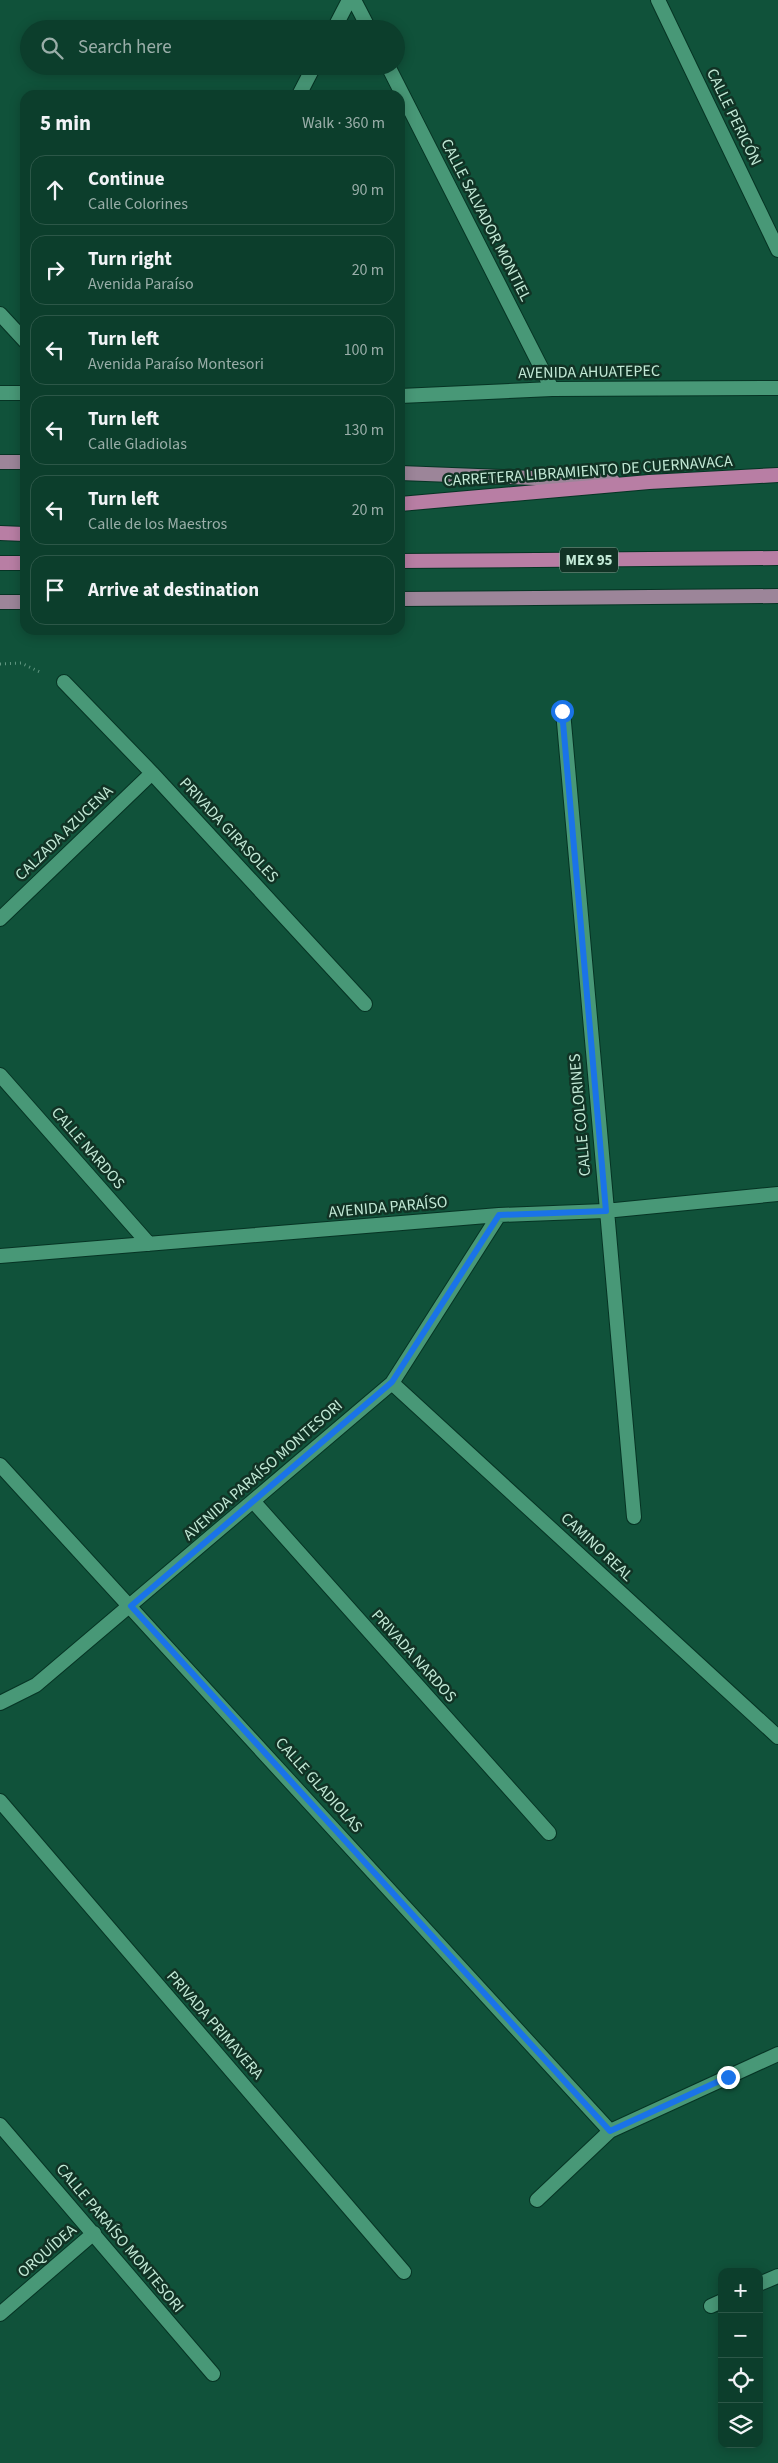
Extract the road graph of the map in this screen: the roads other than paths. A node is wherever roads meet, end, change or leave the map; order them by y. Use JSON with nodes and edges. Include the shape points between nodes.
{"nodes":[{"id":1,"x":349,"y":0,"type":"edge"},
{"id":2,"x":354,"y":0,"type":"edge"},
{"id":3,"x":658,"y":0,"type":"edge"},
{"id":4,"x":339,"y":20,"type":"edge"},
{"id":5,"x":364,"y":20,"type":"edge"},
{"id":6,"x":309,"y":75,"type":"edge"},
{"id":7,"x":393,"y":75,"type":"edge"},
{"id":8,"x":302,"y":90,"type":"edge"},
{"id":9,"x":400,"y":90,"type":"edge"},
{"id":10,"x":405,"y":99,"type":"edge"},
{"id":11,"x":778,"y":250,"type":"edge"},
{"id":12,"x":0,"y":314,"type":"edge"},
{"id":13,"x":20,"y":336,"type":"edge"},
{"id":14,"x":778,"y":388,"type":"edge"},
{"id":15,"x":552,"y":389,"type":"junction"},
{"id":16,"x":0,"y":392,"type":"edge"},
{"id":17,"x":20,"y":393,"type":"edge"},
{"id":18,"x":405,"y":396,"type":"edge"},
{"id":19,"x":0,"y":462,"type":"edge"},
{"id":20,"x":20,"y":462,"type":"edge"},
{"id":21,"x":405,"y":473,"type":"edge"},
{"id":22,"x":778,"y":475,"type":"edge"},
{"id":23,"x":649,"y":482,"type":"junction"},
{"id":24,"x":405,"y":504,"type":"edge"},
{"id":25,"x":0,"y":534,"type":"edge"},
{"id":26,"x":20,"y":534,"type":"edge"},
{"id":27,"x":778,"y":558,"type":"edge"},
{"id":28,"x":405,"y":561,"type":"edge"},
{"id":29,"x":0,"y":563,"type":"edge"},
{"id":30,"x":20,"y":564,"type":"edge"},
{"id":31,"x":778,"y":596,"type":"edge"},
{"id":32,"x":405,"y":599,"type":"edge"},
{"id":33,"x":0,"y":602,"type":"edge"},
{"id":34,"x":20,"y":602,"type":"edge"},
{"id":35,"x":64,"y":682,"type":"road end"},
{"id":36,"x":562,"y":711,"type":"dead end"},
{"id":37,"x":152,"y":773,"type":"junction"},
{"id":38,"x":0,"y":919,"type":"edge"},
{"id":39,"x":365,"y":1004,"type":"dead end"},
{"id":40,"x":0,"y":1074,"type":"edge"},
{"id":41,"x":778,"y":1194,"type":"edge"},
{"id":42,"x":606,"y":1211,"type":"junction"},
{"id":43,"x":499,"y":1215,"type":"junction"},
{"id":44,"x":149,"y":1244,"type":"junction"},
{"id":45,"x":0,"y":1256,"type":"edge"},
{"id":46,"x":392,"y":1382,"type":"junction"},
{"id":47,"x":0,"y":1465,"type":"edge"},
{"id":48,"x":253,"y":1501,"type":"junction"},
{"id":49,"x":634,"y":1517,"type":"dead end"},
{"id":50,"x":131,"y":1606,"type":"junction"},
{"id":51,"x":0,"y":1703,"type":"edge"},
{"id":52,"x":778,"y":1737,"type":"edge"},
{"id":53,"x":0,"y":1801,"type":"edge"},
{"id":54,"x":549,"y":1833,"type":"dead end"},
{"id":55,"x":778,"y":2054,"type":"edge"},
{"id":56,"x":0,"y":2125,"type":"edge"},
{"id":57,"x":610,"y":2131,"type":"junction"},
{"id":58,"x":537,"y":2200,"type":"dead end"},
{"id":59,"x":94,"y":2233,"type":"junction"},
{"id":60,"x":404,"y":2272,"type":"dead end"},
{"id":61,"x":778,"y":2276,"type":"edge"},
{"id":62,"x":763,"y":2282,"type":"edge"},
{"id":63,"x":0,"y":2314,"type":"edge"},
{"id":64,"x":213,"y":2374,"type":"dead end"}],
"edges":[{"from":1,"to":4,"type":"street"},
{"from":2,"to":5,"type":"street"},
{"from":3,"to":11,"type":"street","name":"CALLE PERICÓN"},
{"from":6,"to":8,"type":"street"},
{"from":7,"to":9,"type":"street","name":"CALLE SALVADOR MONTIEL"},
{"from":10,"to":15,"type":"street","name":"CALLE SALVADOR MONTIEL"},
{"from":12,"to":13,"type":"street"},
{"from":14,"to":15,"type":"street","name":"AVENIDA AHUATEPEC"},
{"from":15,"to":18,"type":"street","name":"AVENIDA AHUATEPEC"},
{"from":16,"to":17,"type":"street"},
{"from":19,"to":20,"type":"main road"},
{"from":21,"to":23,"type":"main road"},
{"from":22,"to":23,"type":"highway","name":"CARRETERA LIBRAMIENTO DE CUERNAVACA"},
{"from":23,"to":24,"type":"highway","name":"CARRETERA LIBRAMIENTO DE CUERNAVACA"},
{"from":25,"to":26,"type":"highway"},
{"from":27,"to":28,"type":"highway","number":"MEX 95"},
{"from":29,"to":30,"type":"highway"},
{"from":31,"to":32,"type":"main road"},
{"from":33,"to":34,"type":"main road"},
{"from":35,"to":37,"type":"street","name":"PRIVADA GIRASOLES"},
{"from":36,"to":42,"type":"street","name":"CALLE COLORINES"},
{"from":37,"to":38,"type":"street","name":"CALZADA AZUCENA"},
{"from":37,"to":39,"type":"street","name":"PRIVADA GIRASOLES"},
{"from":40,"to":44,"type":"street","name":"CALLE NARDOS"},
{"from":41,"to":42,"type":"street","name":"AVENIDA PARAÍSO"},
{"from":42,"to":43,"type":"street","name":"AVENIDA PARAÍSO"},
{"from":42,"to":49,"type":"street","name":"CALLE COLORINES"},
{"from":43,"to":44,"type":"street","name":"AVENIDA PARAÍSO"},
{"from":43,"to":46,"type":"street","name":"AVENIDA PARAÍSO MONTESORI"},
{"from":44,"to":45,"type":"street","name":"AVENIDA PARAÍSO"},
{"from":46,"to":48,"type":"street","name":"AVENIDA PARAÍSO MONTESORI"},
{"from":46,"to":52,"type":"street","name":"CAMINO REAL"},
{"from":47,"to":50,"type":"street","name":"CALLE GLADIOLAS"},
{"from":48,"to":50,"type":"street","name":"AVENIDA PARAÍSO MONTESORI"},
{"from":48,"to":54,"type":"street","name":"PRIVADA NARDOS"},
{"from":50,"to":51,"type":"street","name":"AVENIDA PARAÍSO MONTESORI","via":[[36,1685]]},
{"from":50,"to":57,"type":"street","name":"CALLE GLADIOLAS"},
{"from":53,"to":60,"type":"street","name":"PRIVADA PRIMAVERA"},
{"from":55,"to":57,"type":"street"},
{"from":56,"to":59,"type":"street","name":"CALLE PARAÍSO MONTESORI"},
{"from":57,"to":58,"type":"street"},
{"from":59,"to":63,"type":"street","name":"ORQUÍDEA"},
{"from":59,"to":64,"type":"street","name":"CALLE PARAÍSO MONTESORI"},
{"from":61,"to":62,"type":"street"}]}
